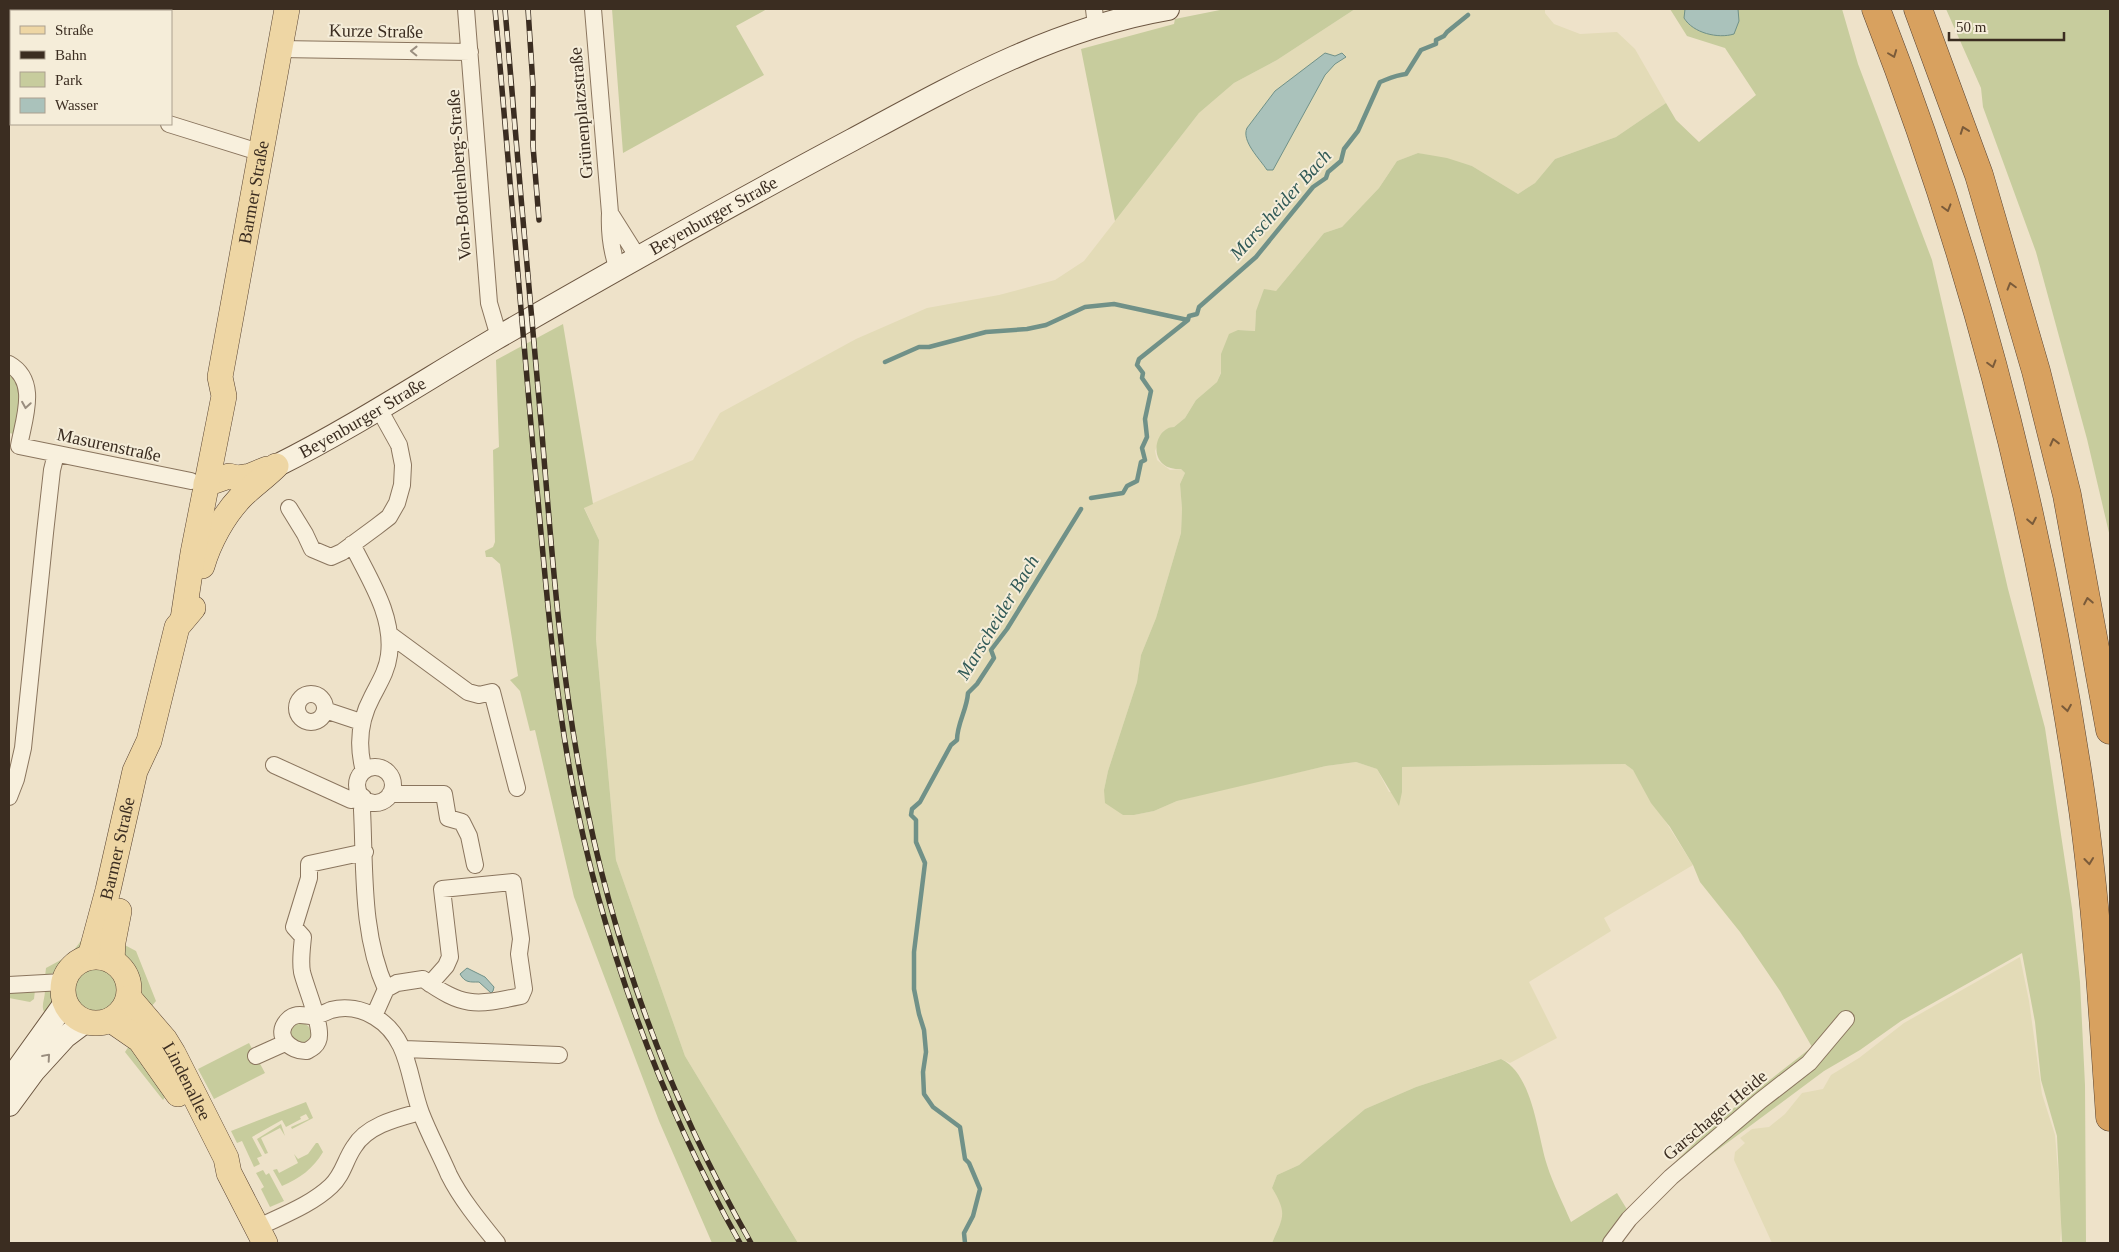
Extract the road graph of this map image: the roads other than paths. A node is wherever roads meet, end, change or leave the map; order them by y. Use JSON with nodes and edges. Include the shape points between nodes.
{"nodes":[{"id":1,"x":287,"y":9,"type":"edge"},
{"id":2,"x":466,"y":9,"type":"edge"},
{"id":3,"x":593,"y":9,"type":"edge"},
{"id":4,"x":1168,"y":9,"type":"edge"},
{"id":5,"x":1876,"y":9,"type":"edge"},
{"id":6,"x":1918,"y":9,"type":"edge"},
{"id":7,"x":1126,"y":13,"type":"edge"},
{"id":8,"x":1095,"y":18,"type":"edge"},
{"id":9,"x":280,"y":49,"type":"junction"},
{"id":10,"x":470,"y":52,"type":"junction"},
{"id":11,"x":172,"y":125,"type":"edge"},
{"id":12,"x":262,"y":153,"type":"junction"},
{"id":13,"x":610,"y":213,"type":"junction"},
{"id":14,"x":639,"y":259,"type":"junction"},
{"id":15,"x":618,"y":270,"type":"junction"},
{"id":16,"x":499,"y":337,"type":"junction"},
{"id":17,"x":9,"y":364,"type":"edge"},
{"id":18,"x":379,"y":409,"type":"junction"},
{"id":19,"x":56,"y":454,"type":"junction"},
{"id":20,"x":276,"y":466,"type":"junction"},
{"id":21,"x":198,"y":483,"type":"junction"},
{"id":22,"x":251,"y":488,"type":"junction"},
{"id":23,"x":289,"y":508,"type":"dead end"},
{"id":24,"x":352,"y":544,"type":"junction"},
{"id":25,"x":180,"y":623,"type":"junction"},
{"id":26,"x":389,"y":634,"type":"junction"},
{"id":27,"x":325,"y":710,"type":"dead end"},
{"id":28,"x":361,"y":722,"type":"junction"},
{"id":29,"x":2110,"y":730,"type":"edge"},
{"id":30,"x":274,"y":765,"type":"dead end"},
{"id":31,"x":364,"y":771,"type":"junction"},
{"id":32,"x":517,"y":788,"type":"dead end"},
{"id":33,"x":390,"y":794,"type":"junction"},
{"id":34,"x":9,"y":797,"type":"edge"},
{"id":35,"x":363,"y":798,"type":"junction"},
{"id":36,"x":365,"y":852,"type":"junction"},
{"id":37,"x":475,"y":865,"type":"dead end"},
{"id":38,"x":101,"y":959,"type":"junction"},
{"id":39,"x":9,"y":984,"type":"edge"},
{"id":40,"x":430,"y":984,"type":"junction"},
{"id":41,"x":386,"y":989,"type":"junction"},
{"id":42,"x":64,"y":992,"type":"junction"},
{"id":43,"x":129,"y":998,"type":"junction"},
{"id":44,"x":315,"y":1016,"type":"junction"},
{"id":45,"x":374,"y":1016,"type":"junction"},
{"id":46,"x":1846,"y":1019,"type":"dead end"},
{"id":47,"x":111,"y":1020,"type":"junction"},
{"id":48,"x":85,"y":1022,"type":"junction"},
{"id":49,"x":286,"y":1043,"type":"junction"},
{"id":50,"x":404,"y":1049,"type":"junction"},
{"id":51,"x":559,"y":1055,"type":"dead end"},
{"id":52,"x":256,"y":1056,"type":"dead end"},
{"id":53,"x":9,"y":1081,"type":"edge"},
{"id":54,"x":9,"y":1105,"type":"edge"},
{"id":55,"x":420,"y":1112,"type":"junction"},
{"id":56,"x":2110,"y":1117,"type":"edge"},
{"id":57,"x":230,"y":1173,"type":"junction"},
{"id":58,"x":261,"y":1235,"type":"edge"},
{"id":59,"x":497,"y":1243,"type":"edge"},
{"id":60,"x":1611,"y":1243,"type":"edge"}],
"edges":[{"from":1,"to":9,"type":"main road","name":"Barmer Straße"},
{"from":2,"to":10,"type":"street","name":"Von-Bottlenberg-Straße"},
{"from":3,"to":13,"type":"street","name":"Grünenplatzstraße"},
{"from":4,"to":7,"type":"main road","name":"Beyenburger Straße"},
{"from":5,"to":56,"type":"highway","one_way":true,"via":[[1941,187],[1997,382],[2028,505],[2060,660],[2083,812],[2100,961]]},
{"from":29,"to":6,"type":"highway","one_way":true,"via":[[2067,495],[2036,371],[1979,175]]},
{"from":7,"to":8,"type":"main road","name":"Beyenburger Straße"},
{"from":8,"to":14,"type":"main road","name":"Beyenburger Straße","via":[[933,95]]},
{"from":10,"to":9,"type":"street","name":"Kurze Straße","one_way":true},
{"from":9,"to":12,"type":"main road","name":"Barmer Straße"},
{"from":10,"to":16,"type":"street","name":"Von-Bottlenberg-Straße","via":[[488,303]]},
{"from":11,"to":12,"type":"street"},
{"from":12,"to":21,"type":"main road","name":"Barmer Straße","via":[[220,378],[209,394]]},
{"from":13,"to":14,"type":"street","name":"Grünenplatzstraße"},
{"from":13,"to":15,"type":"street","name":"Grünenplatzstraße","via":[[610,240]]},
{"from":14,"to":15,"type":"main road","name":"Beyenburger Straße"},
{"from":15,"to":16,"type":"main road","name":"Beyenburger Straße"},
{"from":16,"to":18,"type":"main road","name":"Beyenburger Straße"},
{"from":17,"to":19,"type":"street","name":"Masurenstraße","one_way":true,"via":[[24,377],[28,390],[19,446]]},
{"from":18,"to":20,"type":"main road","name":"Beyenburger Straße"},
{"from":18,"to":24,"type":"street","via":[[399,445],[402,485],[389,516]]},
{"from":19,"to":21,"type":"street","name":"Masurenstraße"},
{"from":19,"to":34,"type":"street","via":[[44,533],[24,748]]},
{"from":20,"to":21,"type":"main road","via":[[250,476],[229,476]]},
{"from":20,"to":22,"type":"main road"},
{"from":21,"to":22,"type":"main road","via":[[224,494]]},
{"from":21,"to":25,"type":"main road","name":"Barmer Straße"},
{"from":22,"to":25,"type":"main road","via":[[239,498],[216,532],[206,553],[192,608]]},
{"from":23,"to":24,"type":"street","via":[[312,549],[331,556]]},
{"from":24,"to":26,"type":"street","via":[[383,607]]},
{"from":25,"to":38,"type":"main road","name":"Barmer Straße","via":[[149,741],[135,771],[108,890]]},
{"from":26,"to":28,"type":"street","via":[[388,664]]},
{"from":26,"to":32,"type":"street","via":[[468,692],[479,695],[492,692]]},
{"from":27,"to":28,"type":"street"},
{"from":28,"to":31,"type":"street","via":[[359,742]]},
{"from":30,"to":35,"type":"street","via":[[351,800]]},
{"from":31,"to":33,"type":"street","via":[[375,767],[387,772],[392,782]]},
{"from":31,"to":35,"type":"street","via":[[357,786]]},
{"from":33,"to":35,"type":"street","via":[[378,802]]},
{"from":33,"to":37,"type":"street","via":[[444,794],[448,818],[462,822],[469,836]]},
{"from":35,"to":36,"type":"street"},
{"from":36,"to":41,"type":"street","via":[[370,934],[376,968]]},
{"from":36,"to":44,"type":"street","via":[[309,864],[310,878],[294,927],[303,936],[302,971]]},
{"from":38,"to":42,"type":"main road","via":[[75,964]]},
{"from":38,"to":43,"type":"main road","via":[[125,974]]},
{"from":39,"to":42,"type":"street"},
{"from":40,"to":40,"type":"street","via":[[456,1000],[470,1003],[520,996],[524,989],[519,954],[521,939],[513,882],[442,889],[450,957]]},
{"from":40,"to":41,"type":"street","via":[[423,979],[396,983]]},
{"from":41,"to":45,"type":"street"},
{"from":42,"to":48,"type":"main road","via":[[70,1011]]},
{"from":42,"to":53,"type":"main road"},
{"from":43,"to":47,"type":"main road","via":[[119,1015]]},
{"from":43,"to":57,"type":"main road","name":"Lindenallee","via":[[173,1053],[226,1158]]},
{"from":44,"to":45,"type":"street","via":[[334,1009],[352,1008]]},
{"from":44,"to":49,"type":"street","via":[[296,1015],[289,1019],[284,1026]]},
{"from":44,"to":49,"type":"street","via":[[320,1032],[314,1047],[299,1051]]},
{"from":45,"to":50,"type":"street","via":[[392,1029]]},
{"from":46,"to":60,"type":"street","name":"Garschager Heide","via":[[1810,1063],[1671,1177]]},
{"from":47,"to":48,"type":"main road"},
{"from":47,"to":57,"type":"main road","name":"Lindenallee","via":[[132,1033],[148,1049],[217,1161]]},
{"from":54,"to":48,"type":"main road","one_way":true,"via":[[64,1037]]},
{"from":49,"to":52,"type":"street"},
{"from":50,"to":51,"type":"street"},
{"from":50,"to":55,"type":"street"},
{"from":55,"to":58,"type":"street","via":[[364,1134],[342,1174],[330,1187]]},
{"from":55,"to":59,"type":"street","via":[[451,1178]]},
{"from":57,"to":58,"type":"main road","name":"Lindenallee"}]}
